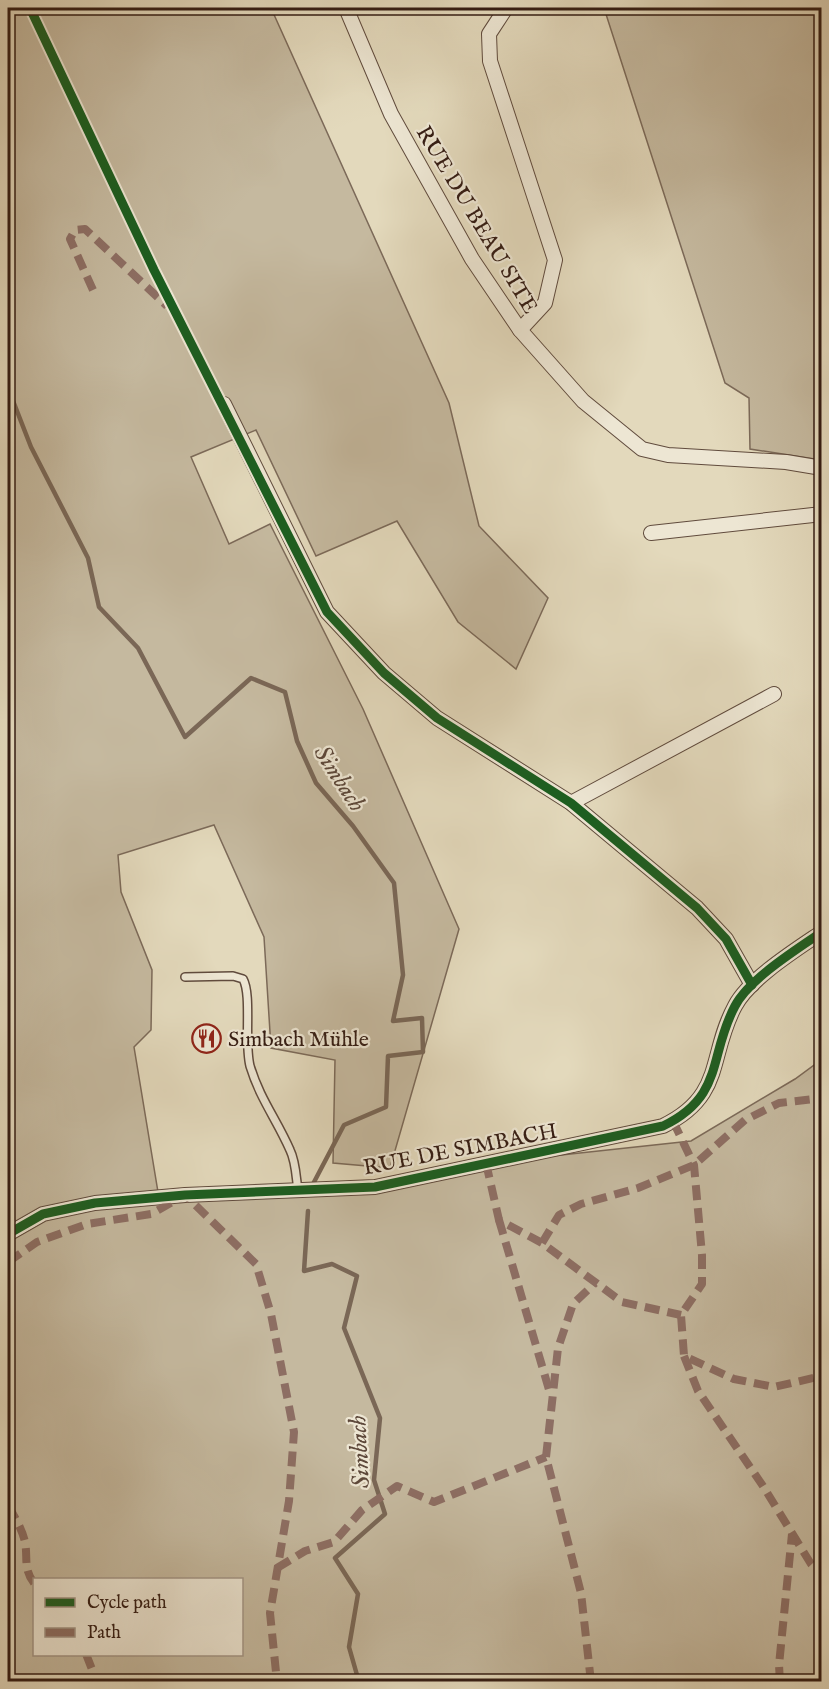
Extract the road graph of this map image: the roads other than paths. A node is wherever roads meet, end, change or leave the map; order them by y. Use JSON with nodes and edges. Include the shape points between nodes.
{"nodes":[{"id":1,"x":346,"y":8,"type":"edge"},
{"id":2,"x":506,"y":8,"type":"edge"},
{"id":3,"x":520,"y":330,"type":"junction"},
{"id":4,"x":224,"y":404,"type":"dead end"},
{"id":5,"x":822,"y":468,"type":"edge"},
{"id":6,"x":822,"y":514,"type":"edge"},
{"id":7,"x":651,"y":533,"type":"dead end"},
{"id":8,"x":774,"y":694,"type":"dead end"},
{"id":9,"x":571,"y":804,"type":"junction"},
{"id":10,"x":822,"y":932,"type":"edge"},
{"id":11,"x":184,"y":977,"type":"dead end"},
{"id":12,"x":752,"y":986,"type":"junction"},
{"id":13,"x":298,"y":1191,"type":"junction"},
{"id":14,"x":8,"y":1234,"type":"edge"}],
"edges":[{"from":1,"to":3,"type":"street","name":"RUE DU BEAU SITE","via":[[391,114],[472,259]]},
{"from":2,"to":3,"type":"street","via":[[489,34],[490,61],[555,260],[545,303]]},
{"from":3,"to":5,"type":"street","name":"RUE DU BEAU SITE","via":[[583,401],[642,449],[668,455]]},
{"from":4,"to":9,"type":"street","via":[[327,612],[384,674],[436,718]]},
{"from":6,"to":7,"type":"street"},
{"from":8,"to":9,"type":"street"},
{"from":9,"to":12,"type":"street","via":[[698,908],[726,939]]},
{"from":10,"to":12,"type":"street","name":"RUE DE SIMBACH"},
{"from":11,"to":13,"type":"lane","via":[[233,976],[243,979],[248,987],[246,1026],[250,1064],[266,1107],[291,1150]]},
{"from":12,"to":13,"type":"street","name":"RUE DE SIMBACH","via":[[735,1004],[714,1073],[697,1104],[663,1126],[375,1187]]},
{"from":13,"to":14,"type":"street","name":"RUE DE SIMBACH","via":[[95,1203],[43,1215]]}]}
